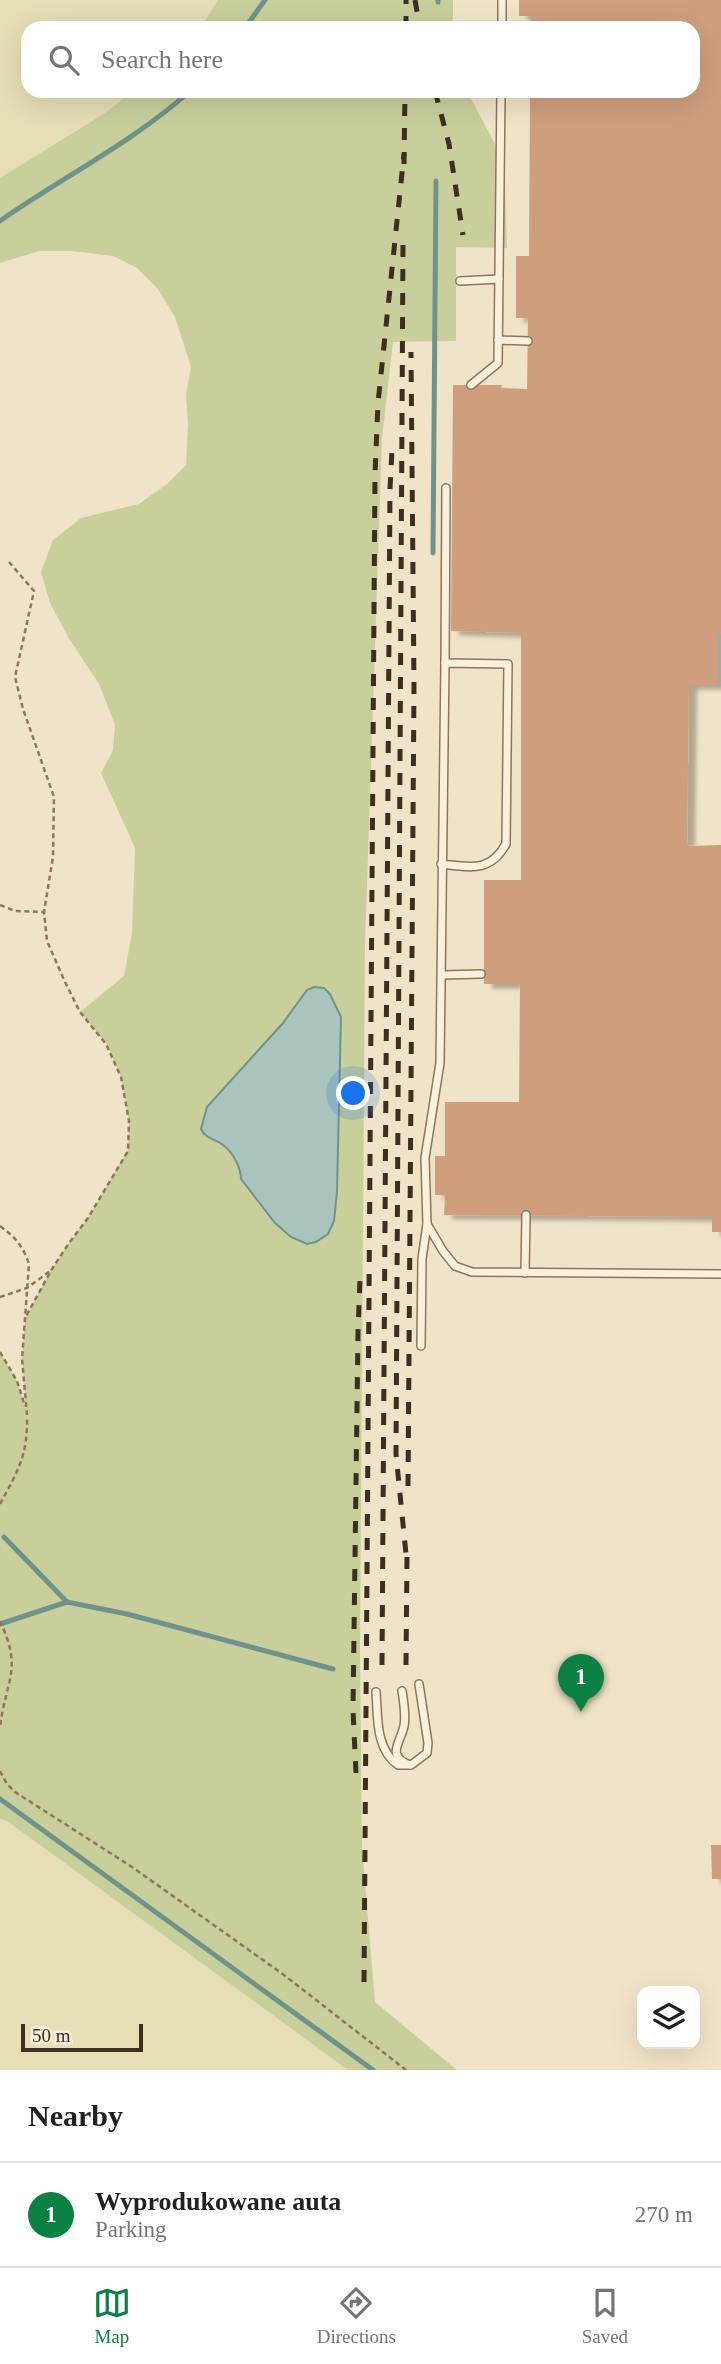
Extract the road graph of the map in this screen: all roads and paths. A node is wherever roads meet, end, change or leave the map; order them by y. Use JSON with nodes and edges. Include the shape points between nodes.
{"nodes":[{"id":1,"x":502,"y":0,"type":"edge"},
{"id":2,"x":502,"y":21,"type":"edge"},
{"id":3,"x":501,"y":98,"type":"edge"},
{"id":4,"x":499,"y":279,"type":"junction"},
{"id":5,"x":460,"y":281,"type":"dead end"},
{"id":6,"x":498,"y":340,"type":"junction"},
{"id":7,"x":528,"y":341,"type":"dead end"},
{"id":8,"x":471,"y":385,"type":"dead end"},
{"id":9,"x":446,"y":488,"type":"dead end"},
{"id":10,"x":9,"y":562,"type":"dead end"},
{"id":11,"x":445,"y":663,"type":"junction"},
{"id":12,"x":441,"y":864,"type":"junction"},
{"id":13,"x":0,"y":905,"type":"edge"},
{"id":14,"x":44,"y":912,"type":"junction"},
{"id":15,"x":481,"y":974,"type":"dead end"},
{"id":16,"x":442,"y":975,"type":"junction"},
{"id":17,"x":526,"y":1216,"type":"dead end"},
{"id":18,"x":427,"y":1224,"type":"junction"},
{"id":19,"x":0,"y":1226,"type":"edge"},
{"id":20,"x":52,"y":1269,"type":"junction"},
{"id":21,"x":526,"y":1273,"type":"junction"},
{"id":22,"x":721,"y":1274,"type":"edge"},
{"id":23,"x":27,"y":1288,"type":"junction"},
{"id":24,"x":0,"y":1297,"type":"edge"},
{"id":25,"x":25,"y":1318,"type":"junction"},
{"id":26,"x":421,"y":1346,"type":"dead end"},
{"id":27,"x":0,"y":1352,"type":"edge"},
{"id":28,"x":27,"y":1415,"type":"junction"},
{"id":29,"x":0,"y":1504,"type":"edge"},
{"id":30,"x":0,"y":1622,"type":"edge"},
{"id":31,"x":419,"y":1684,"type":"dead end"},
{"id":32,"x":402,"y":1691,"type":"dead end"},
{"id":33,"x":376,"y":1692,"type":"dead end"},
{"id":34,"x":0,"y":1727,"type":"edge"},
{"id":35,"x":411,"y":1765,"type":"junction"},
{"id":36,"x":0,"y":1773,"type":"edge"},
{"id":37,"x":407,"y":2070,"type":"edge"}],
"edges":[{"from":1,"to":2,"type":"lane"},
{"from":3,"to":4,"type":"lane"},
{"from":4,"to":5,"type":"lane"},
{"from":4,"to":6,"type":"lane"},
{"from":6,"to":7,"type":"lane"},
{"from":6,"to":8,"type":"lane","via":[[498,363]]},
{"from":9,"to":11,"type":"lane"},
{"from":10,"to":14,"type":"path","via":[[34,591],[15,677],[54,797],[53,857]]},
{"from":11,"to":12,"type":"lane"},
{"from":11,"to":12,"type":"lane","via":[[508,664],[506,844],[499,856],[478,867]]},
{"from":12,"to":16,"type":"lane"},
{"from":13,"to":14,"type":"path","via":[[15,911]]},
{"from":14,"to":20,"type":"path","via":[[47,941],[65,982],[80,1012],[106,1044],[121,1077],[129,1121],[128,1151]]},
{"from":15,"to":16,"type":"lane"},
{"from":16,"to":18,"type":"lane","via":[[440,1063],[425,1158]]},
{"from":17,"to":21,"type":"lane"},
{"from":18,"to":21,"type":"lane","via":[[455,1266],[472,1272]]},
{"from":18,"to":26,"type":"lane"},
{"from":19,"to":23,"type":"path","via":[[24,1249],[29,1264]]},
{"from":20,"to":23,"type":"path"},
{"from":20,"to":25,"type":"path"},
{"from":21,"to":22,"type":"lane"},
{"from":23,"to":24,"type":"path"},
{"from":23,"to":25,"type":"path"},
{"from":25,"to":28,"type":"path","via":[[22,1359]]},
{"from":27,"to":28,"type":"path","via":[[18,1381]]},
{"from":28,"to":29,"type":"path","via":[[28,1442],[17,1476]]},
{"from":30,"to":34,"type":"path","via":[[13,1660]]},
{"from":31,"to":35,"type":"lane","via":[[427,1754]]},
{"from":32,"to":35,"type":"lane","via":[[404,1724],[396,1750],[399,1758]]},
{"from":33,"to":35,"type":"lane","via":[[387,1756],[398,1765]]},
{"from":36,"to":37,"type":"path","via":[[15,1792],[154,1882]]}]}
